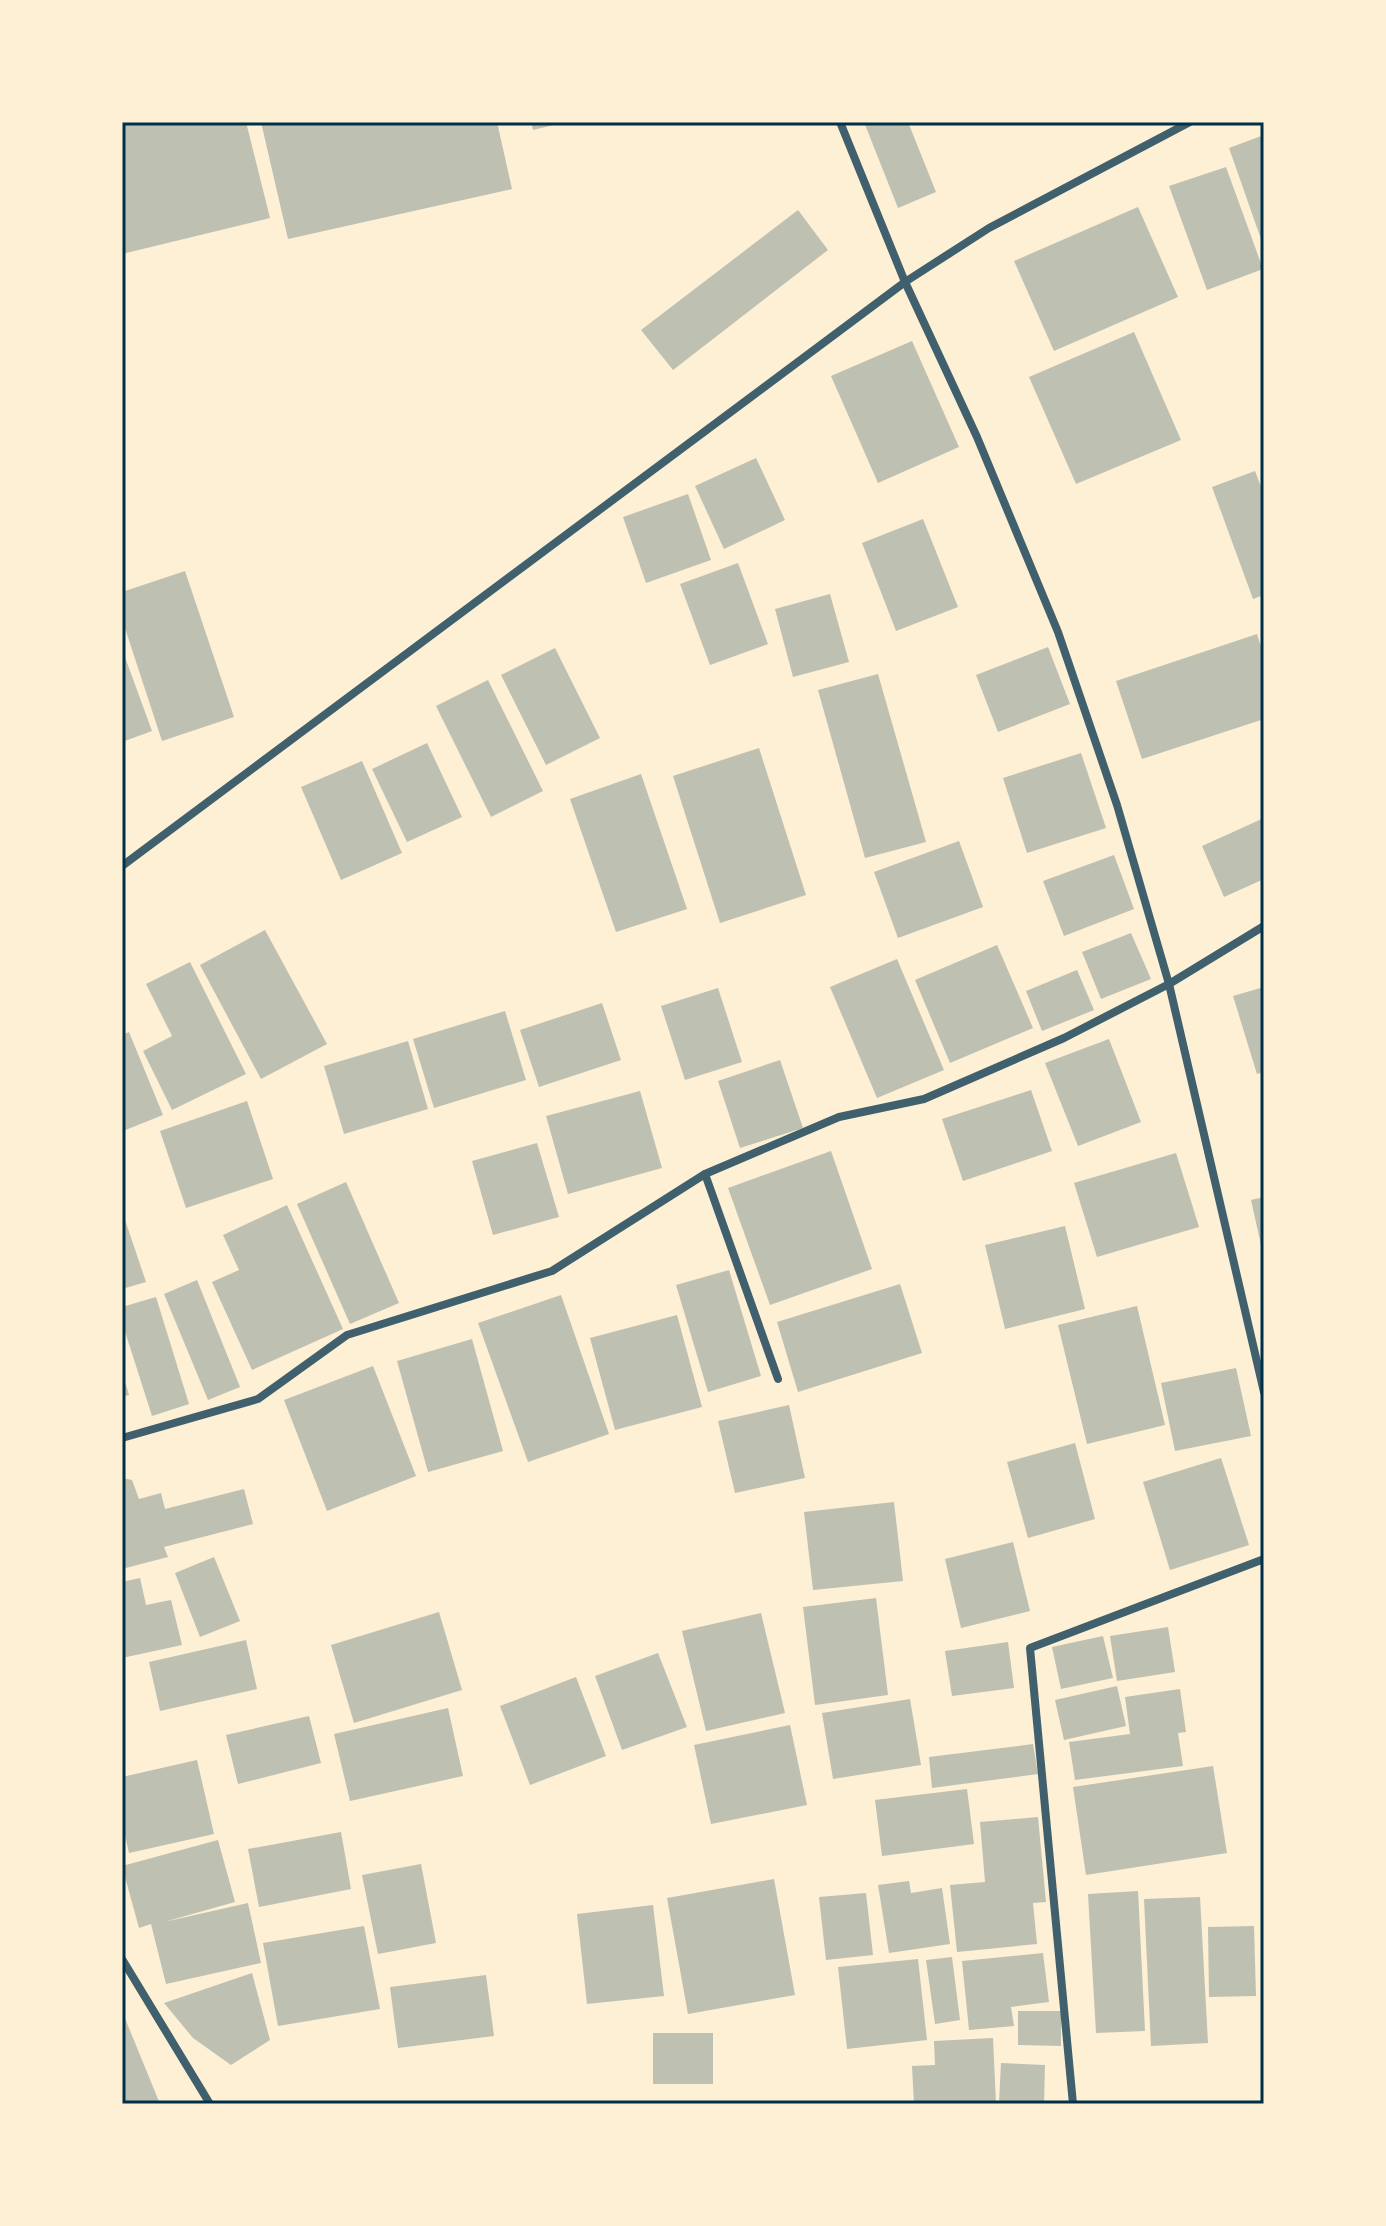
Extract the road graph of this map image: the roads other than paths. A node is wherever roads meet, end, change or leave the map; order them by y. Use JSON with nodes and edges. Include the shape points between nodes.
{"nodes":[{"id":1,"x":840,"y":122,"type":"edge"},
{"id":2,"x":1190,"y":122,"type":"edge"},
{"id":3,"x":905,"y":282,"type":"junction"},
{"id":4,"x":122,"y":866,"type":"edge"},
{"id":5,"x":1264,"y":926,"type":"edge"},
{"id":6,"x":1169,"y":984,"type":"junction"},
{"id":7,"x":705,"y":1174,"type":"junction"},
{"id":8,"x":778,"y":1379,"type":"dead end"},
{"id":9,"x":1264,"y":1392,"type":"edge"},
{"id":10,"x":122,"y":1438,"type":"edge"},
{"id":11,"x":1264,"y":1559,"type":"edge"},
{"id":12,"x":122,"y":1959,"type":"edge"},
{"id":13,"x":210,"y":2104,"type":"edge"},
{"id":14,"x":1073,"y":2104,"type":"edge"}],
"edges":[{"from":1,"to":3,"type":"street"},
{"from":2,"to":3,"type":"street","via":[[989,228]]},
{"from":3,"to":4,"type":"street"},
{"from":3,"to":6,"type":"street","via":[[1058,632],[1117,805]]},
{"from":5,"to":6,"type":"street"},
{"from":6,"to":7,"type":"street","via":[[1064,1038],[924,1099],[839,1117]]},
{"from":6,"to":9,"type":"street"},
{"from":7,"to":8,"type":"street"},
{"from":7,"to":10,"type":"street","via":[[552,1271],[347,1335],[258,1399]]},
{"from":11,"to":14,"type":"street","via":[[1030,1648]]},
{"from":12,"to":13,"type":"street"}]}
